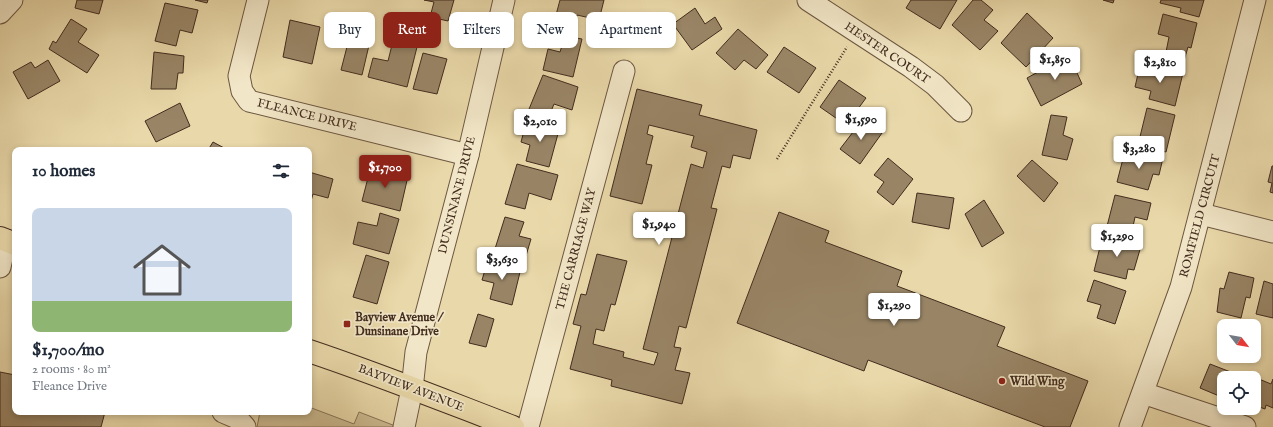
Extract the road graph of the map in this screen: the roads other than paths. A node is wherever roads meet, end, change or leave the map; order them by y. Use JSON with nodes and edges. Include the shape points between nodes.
{"nodes":[{"id":1,"x":12,"y":0,"type":"edge"},
{"id":2,"x":258,"y":0,"type":"edge"},
{"id":3,"x":504,"y":0,"type":"edge"},
{"id":4,"x":808,"y":0,"type":"edge"},
{"id":5,"x":1255,"y":0,"type":"edge"},
{"id":6,"x":0,"y":13,"type":"edge"},
{"id":7,"x":624,"y":71,"type":"dead end"},
{"id":8,"x":961,"y":111,"type":"dead end"},
{"id":9,"x":468,"y":155,"type":"junction"},
{"id":10,"x":1201,"y":214,"type":"junction"},
{"id":11,"x":1273,"y":232,"type":"edge"},
{"id":12,"x":7,"y":241,"type":"edge"},
{"id":13,"x":0,"y":267,"type":"edge"},
{"id":14,"x":312,"y":352,"type":"edge"},
{"id":15,"x":412,"y":389,"type":"junction"},
{"id":16,"x":1143,"y":393,"type":"junction"},
{"id":17,"x":230,"y":415,"type":"edge"},
{"id":18,"x":245,"y":427,"type":"edge"},
{"id":19,"x":404,"y":427,"type":"edge"},
{"id":20,"x":513,"y":427,"type":"edge"},
{"id":21,"x":528,"y":427,"type":"edge"},
{"id":22,"x":1130,"y":427,"type":"edge"},
{"id":23,"x":1245,"y":427,"type":"edge"}],
"edges":[{"from":1,"to":6,"type":"street"},
{"from":2,"to":9,"type":"street","name":"FLEANCE DRIVE","via":[[239,76],[242,91],[248,101]]},
{"from":3,"to":9,"type":"street","name":"DUNSINANE DRIVE"},
{"from":4,"to":8,"type":"street","name":"HESTER COURT","via":[[911,67]]},
{"from":5,"to":10,"type":"street","name":"ROMFIELD CIRCUIT"},
{"from":7,"to":21,"type":"street","name":"THE CARRIAGE WAY"},
{"from":9,"to":15,"type":"street","name":"DUNSINANE DRIVE","via":[[416,352]]},
{"from":10,"to":11,"type":"street"},
{"from":10,"to":16,"type":"street","name":"ROMFIELD CIRCUIT","via":[[1181,287]]},
{"from":12,"to":13,"type":"street"},
{"from":14,"to":15,"type":"main road","name":"BAYVIEW AVENUE","via":[[374,372]]},
{"from":15,"to":19,"type":"street","name":"DUNSINANE DRIVE"},
{"from":15,"to":20,"type":"main road","name":"BAYVIEW AVENUE"},
{"from":16,"to":22,"type":"street","name":"ROMFIELD CIRCUIT"},
{"from":16,"to":23,"type":"street"},
{"from":17,"to":18,"type":"street","via":[[237,418]]}]}
